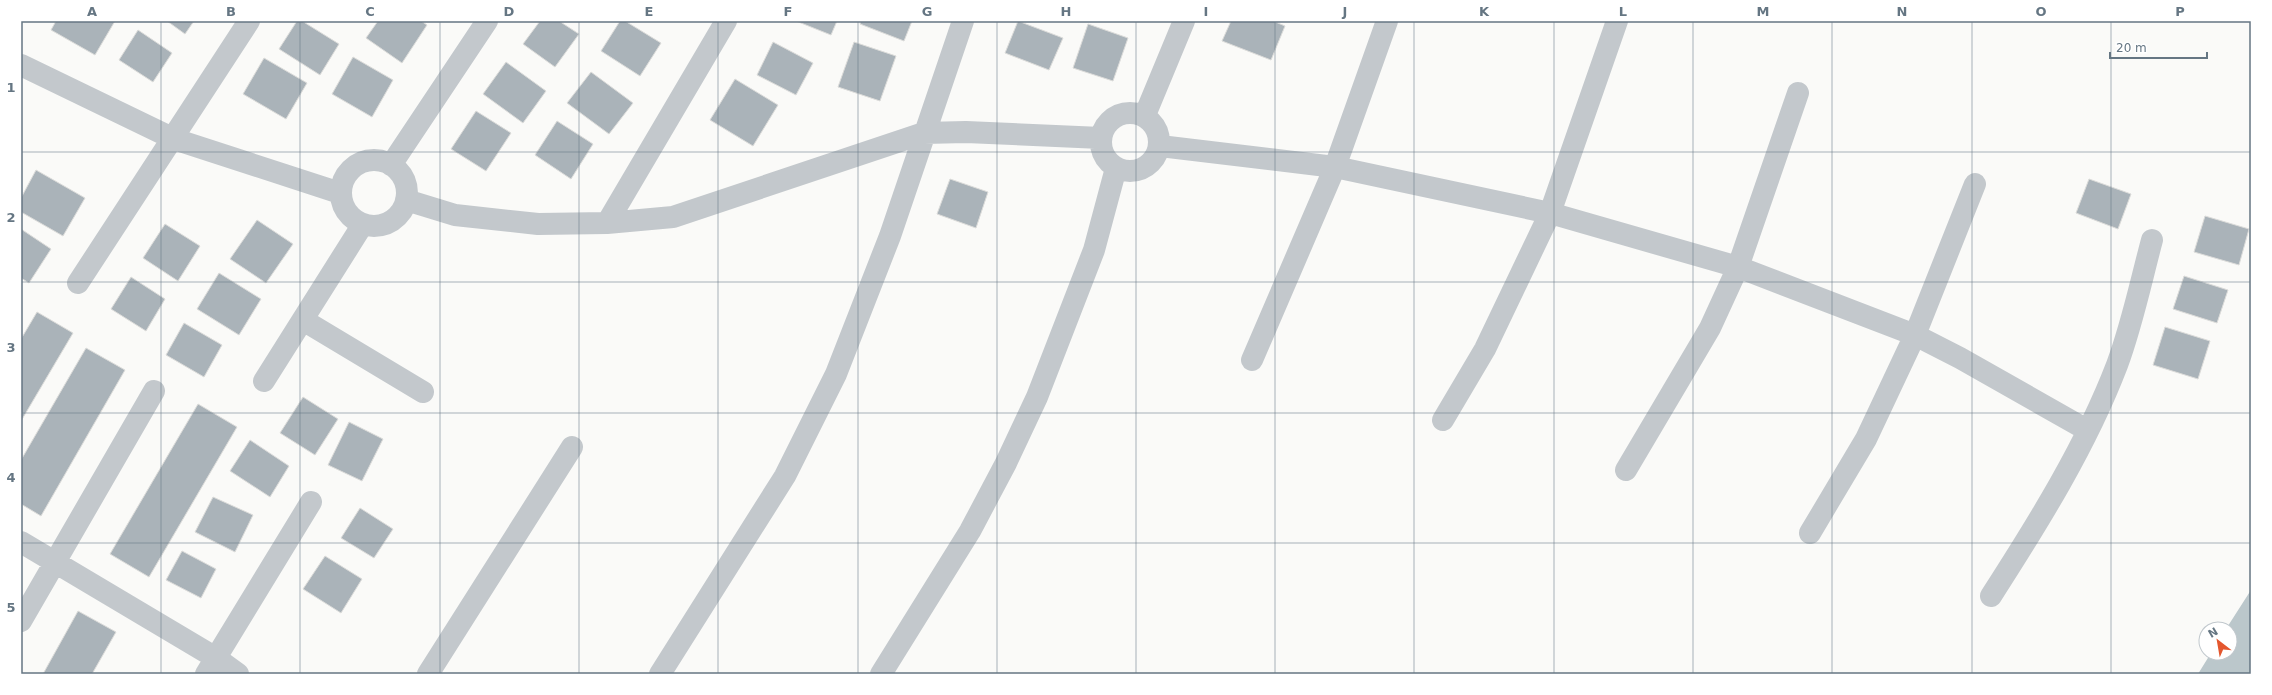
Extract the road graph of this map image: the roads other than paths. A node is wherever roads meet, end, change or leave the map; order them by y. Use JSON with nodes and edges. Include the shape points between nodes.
{"nodes":[{"id":1,"x":249,"y":21,"type":"edge"},
{"id":2,"x":487,"y":21,"type":"edge"},
{"id":3,"x":726,"y":21,"type":"edge"},
{"id":4,"x":963,"y":21,"type":"edge"},
{"id":5,"x":1184,"y":21,"type":"edge"},
{"id":6,"x":1387,"y":21,"type":"edge"},
{"id":7,"x":1617,"y":21,"type":"edge"},
{"id":8,"x":21,"y":65,"type":"edge"},
{"id":9,"x":1798,"y":93,"type":"dead end"},
{"id":10,"x":1145,"y":115,"type":"junction"},
{"id":11,"x":924,"y":133,"type":"junction"},
{"id":12,"x":1101,"y":138,"type":"junction"},
{"id":13,"x":174,"y":139,"type":"junction"},
{"id":14,"x":1160,"y":146,"type":"junction"},
{"id":15,"x":391,"y":164,"type":"junction"},
{"id":16,"x":1336,"y":167,"type":"junction"},
{"id":17,"x":1116,"y":168,"type":"junction"},
{"id":18,"x":1975,"y":184,"type":"dead end"},
{"id":19,"x":340,"y":192,"type":"junction"},
{"id":20,"x":406,"y":200,"type":"junction"},
{"id":21,"x":1550,"y":213,"type":"junction"},
{"id":22,"x":607,"y":223,"type":"junction"},
{"id":23,"x":363,"y":224,"type":"junction"},
{"id":24,"x":2152,"y":240,"type":"dead end"},
{"id":25,"x":1738,"y":267,"type":"junction"},
{"id":26,"x":78,"y":283,"type":"dead end"},
{"id":27,"x":303,"y":320,"type":"junction"},
{"id":28,"x":1914,"y":335,"type":"junction"},
{"id":29,"x":1252,"y":360,"type":"dead end"},
{"id":30,"x":264,"y":381,"type":"dead end"},
{"id":31,"x":154,"y":392,"type":"dead end"},
{"id":32,"x":423,"y":392,"type":"dead end"},
{"id":33,"x":1443,"y":420,"type":"dead end"},
{"id":34,"x":2087,"y":430,"type":"junction"},
{"id":35,"x":572,"y":447,"type":"dead end"},
{"id":36,"x":1626,"y":470,"type":"dead end"},
{"id":37,"x":311,"y":502,"type":"dead end"},
{"id":38,"x":1810,"y":533,"type":"dead end"},
{"id":39,"x":21,"y":542,"type":"edge"},
{"id":40,"x":55,"y":563,"type":"junction"},
{"id":41,"x":1992,"y":596,"type":"dead end"},
{"id":42,"x":21,"y":621,"type":"edge"},
{"id":43,"x":211,"y":666,"type":"edge"},
{"id":44,"x":238,"y":674,"type":"edge"},
{"id":45,"x":428,"y":674,"type":"edge"},
{"id":46,"x":660,"y":674,"type":"edge"},
{"id":47,"x":881,"y":674,"type":"edge"}],
"edges":[{"from":1,"to":13,"type":"street"},
{"from":2,"to":15,"type":"street"},
{"from":3,"to":22,"type":"street"},
{"from":4,"to":11,"type":"street"},
{"from":5,"to":10,"type":"street"},
{"from":6,"to":16,"type":"street"},
{"from":7,"to":21,"type":"street"},
{"from":8,"to":13,"type":"street"},
{"from":9,"to":25,"type":"street"},
{"from":10,"to":12,"type":"street","via":[[1134,112],[1122,113],[1112,118]]},
{"from":10,"to":14,"type":"street","via":[[1154,123],[1160,134]]},
{"from":11,"to":12,"type":"street","via":[[966,132]]},
{"from":11,"to":22,"type":"street","via":[[673,217]]},
{"from":11,"to":46,"type":"street","via":[[890,236],[836,374],[786,476]]},
{"from":12,"to":17,"type":"street","via":[[1102,150],[1107,161]]},
{"from":13,"to":19,"type":"street"},
{"from":13,"to":26,"type":"street"},
{"from":14,"to":16,"type":"street"},
{"from":14,"to":17,"type":"street","via":[[1155,159],[1144,168],[1130,171]]},
{"from":15,"to":19,"type":"street","via":[[378,160],[364,161],[352,168],[344,179]]},
{"from":15,"to":20,"type":"street","via":[[404,180]]},
{"from":16,"to":21,"type":"street"},
{"from":16,"to":29,"type":"street"},
{"from":17,"to":47,"type":"street","via":[[1094,250],[1037,396],[1006,463],[970,531]]},
{"from":18,"to":28,"type":"street"},
{"from":19,"to":23,"type":"street","via":[[343,206],[351,218]]},
{"from":20,"to":22,"type":"street","via":[[462,215],[538,224]]},
{"from":20,"to":23,"type":"street","via":[[401,213],[390,222],[377,226]]},
{"from":21,"to":25,"type":"street"},
{"from":21,"to":33,"type":"street","via":[[1485,349]]},
{"from":23,"to":27,"type":"street"},
{"from":24,"to":34,"type":"street","via":[[2117,364]]},
{"from":25,"to":28,"type":"street"},
{"from":25,"to":36,"type":"street","via":[[1710,328]]},
{"from":27,"to":30,"type":"street"},
{"from":27,"to":32,"type":"street"},
{"from":28,"to":34,"type":"street"},
{"from":28,"to":38,"type":"street","via":[[1866,439]]},
{"from":31,"to":40,"type":"street"},
{"from":34,"to":41,"type":"street","via":[[2033,531]]},
{"from":35,"to":45,"type":"street"},
{"from":37,"to":43,"type":"street"},
{"from":39,"to":40,"type":"street"},
{"from":40,"to":42,"type":"street"},
{"from":40,"to":43,"type":"street"},
{"from":43,"to":44,"type":"street"}]}
